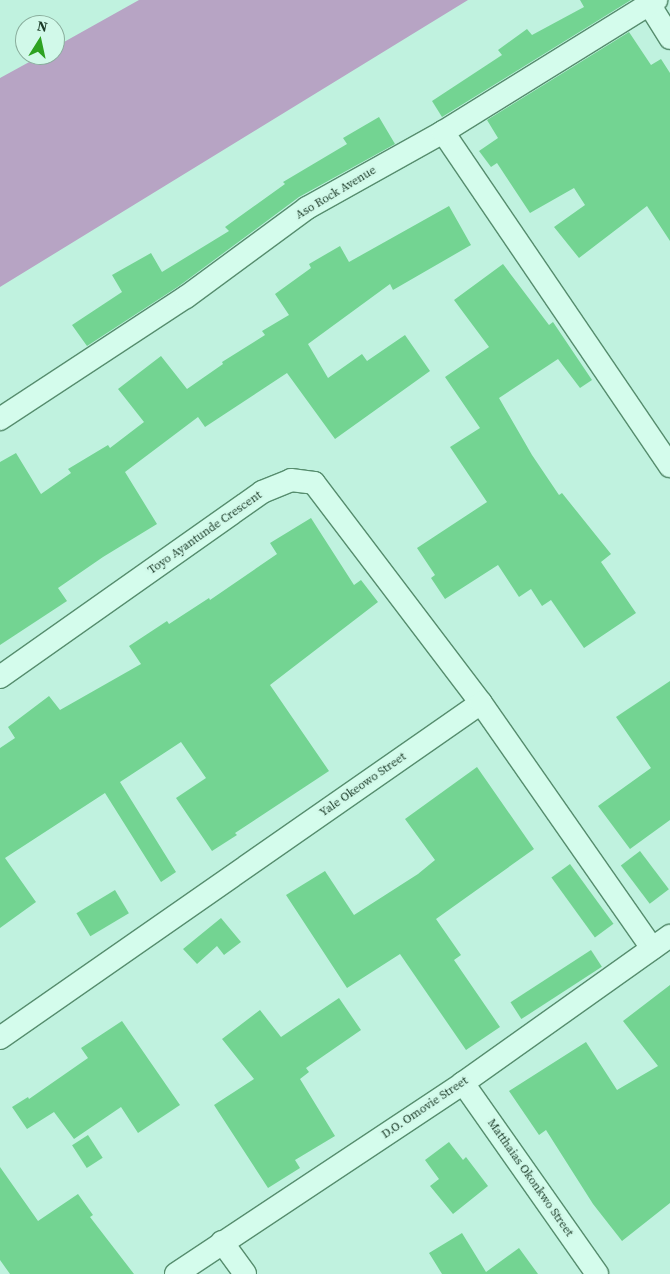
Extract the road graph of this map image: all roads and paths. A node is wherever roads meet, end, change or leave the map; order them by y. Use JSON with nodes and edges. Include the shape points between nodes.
{"nodes":[{"id":1,"x":652,"y":2,"type":"edge"},
{"id":2,"x":670,"y":38,"type":"edge"},
{"id":3,"x":444,"y":132,"type":"junction"},
{"id":4,"x":0,"y":419,"type":"edge"},
{"id":5,"x":670,"y":466,"type":"edge"},
{"id":6,"x":0,"y":677,"type":"edge"},
{"id":7,"x":481,"y":703,"type":"junction"},
{"id":8,"x":661,"y":942,"type":"edge"},
{"id":9,"x":0,"y":1038,"type":"edge"},
{"id":10,"x":463,"y":1083,"type":"junction"},
{"id":11,"x":222,"y":1242,"type":"junction"},
{"id":12,"x":176,"y":1274,"type":"edge"},
{"id":13,"x":244,"y":1274,"type":"edge"},
{"id":14,"x":597,"y":1274,"type":"edge"}],
"edges":[{"from":1,"to":2,"type":"street"},
{"from":1,"to":3,"type":"street","name":"Aso Rock Avenue"},
{"from":3,"to":4,"type":"street","name":"Aso Rock Avenue","via":[[307,208],[186,297]]},
{"from":3,"to":5,"type":"street"},
{"from":6,"to":7,"type":"street","name":"Toyo Ayantunde Crescent","via":[[262,492],[291,480],[314,483]]},
{"from":7,"to":8,"type":"street"},
{"from":7,"to":9,"type":"street","name":"Yale Okeowo Street"},
{"from":8,"to":10,"type":"street","name":"D.O. Omovie Street"},
{"from":10,"to":11,"type":"street","name":"D.O. Omovie Street"},
{"from":10,"to":14,"type":"street","name":"Matthaias Okonkwo Street"},
{"from":11,"to":12,"type":"street","name":"D.O. Omovie Street"},
{"from":11,"to":13,"type":"street"}]}
